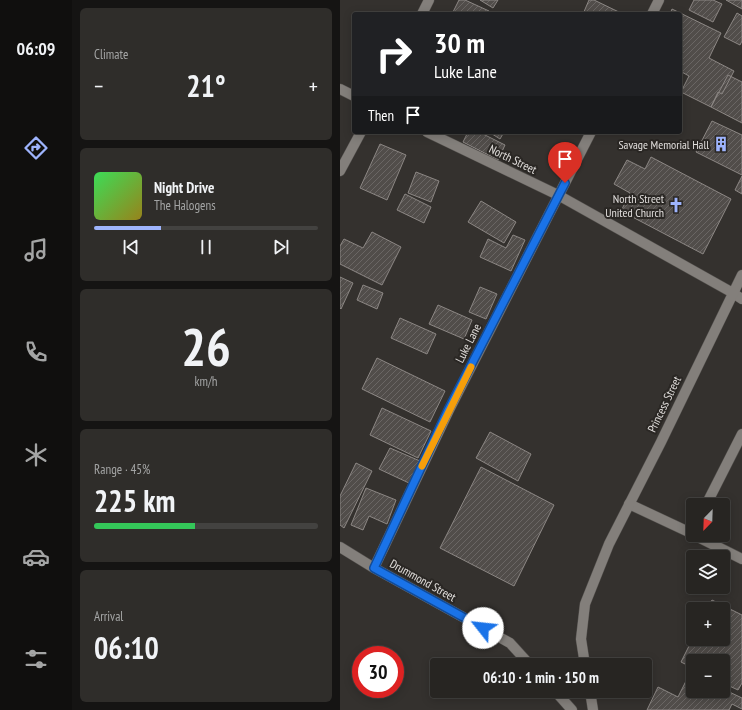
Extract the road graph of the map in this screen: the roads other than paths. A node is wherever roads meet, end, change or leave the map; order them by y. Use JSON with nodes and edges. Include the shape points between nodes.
{"nodes":[{"id":1,"x":429,"y":0,"type":"edge"},
{"id":2,"x":659,"y":0,"type":"edge"},
{"id":3,"x":423,"y":12,"type":"edge"},
{"id":4,"x":653,"y":12,"type":"edge"},
{"id":5,"x":340,"y":89,"type":"edge"},
{"id":6,"x":352,"y":95,"type":"edge"},
{"id":7,"x":360,"y":134,"type":"edge"},
{"id":8,"x":431,"y":134,"type":"edge"},
{"id":9,"x":590,"y":134,"type":"edge"},
{"id":10,"x":340,"y":171,"type":"edge"},
{"id":11,"x":558,"y":196,"type":"junction"},
{"id":12,"x":742,"y":276,"type":"edge"},
{"id":13,"x":733,"y":293,"type":"junction"},
{"id":14,"x":742,"y":299,"type":"edge"},
{"id":15,"x":742,"y":434,"type":"edge"},
{"id":16,"x":710,"y":498,"type":"edge"},
{"id":17,"x":629,"y":504,"type":"junction"},
{"id":18,"x":686,"y":531,"type":"edge"},
{"id":19,"x":709,"y":542,"type":"edge"},
{"id":20,"x":340,"y":547,"type":"edge"},
{"id":21,"x":742,"y":559,"type":"edge"},
{"id":22,"x":374,"y":568,"type":"junction"},
{"id":23,"x":524,"y":658,"type":"edge"},
{"id":24,"x":584,"y":658,"type":"edge"},
{"id":25,"x":561,"y":698,"type":"edge"},
{"id":26,"x":591,"y":698,"type":"edge"},
{"id":27,"x":572,"y":710,"type":"edge"},
{"id":28,"x":593,"y":710,"type":"edge"}],
"edges":[{"from":1,"to":3,"type":"street"},
{"from":2,"to":4,"type":"street"},
{"from":5,"to":6,"type":"street"},
{"from":7,"to":10,"type":"street"},
{"from":8,"to":11,"type":"street","name":"North Street"},
{"from":9,"to":11,"type":"street","name":"Luke Lane"},
{"from":11,"to":13,"type":"street","name":"North Street"},
{"from":11,"to":22,"type":"street","name":"Luke Lane","via":[[448,410]]},
{"from":12,"to":13,"type":"street","name":"Princess Street"},
{"from":13,"to":14,"type":"street","name":"North Street"},
{"from":13,"to":17,"type":"street","name":"Princess Street"},
{"from":15,"to":16,"type":"street"},
{"from":17,"to":18,"type":"street"},
{"from":17,"to":24,"type":"street","name":"Princess Street","via":[[609,544],[585,604],[581,639]]},
{"from":19,"to":21,"type":"street"},
{"from":20,"to":22,"type":"street","name":"Drummond Street"},
{"from":22,"to":23,"type":"street","name":"Drummond Street","via":[[510,643]]},
{"from":25,"to":27,"type":"street"},
{"from":26,"to":28,"type":"street"}]}
